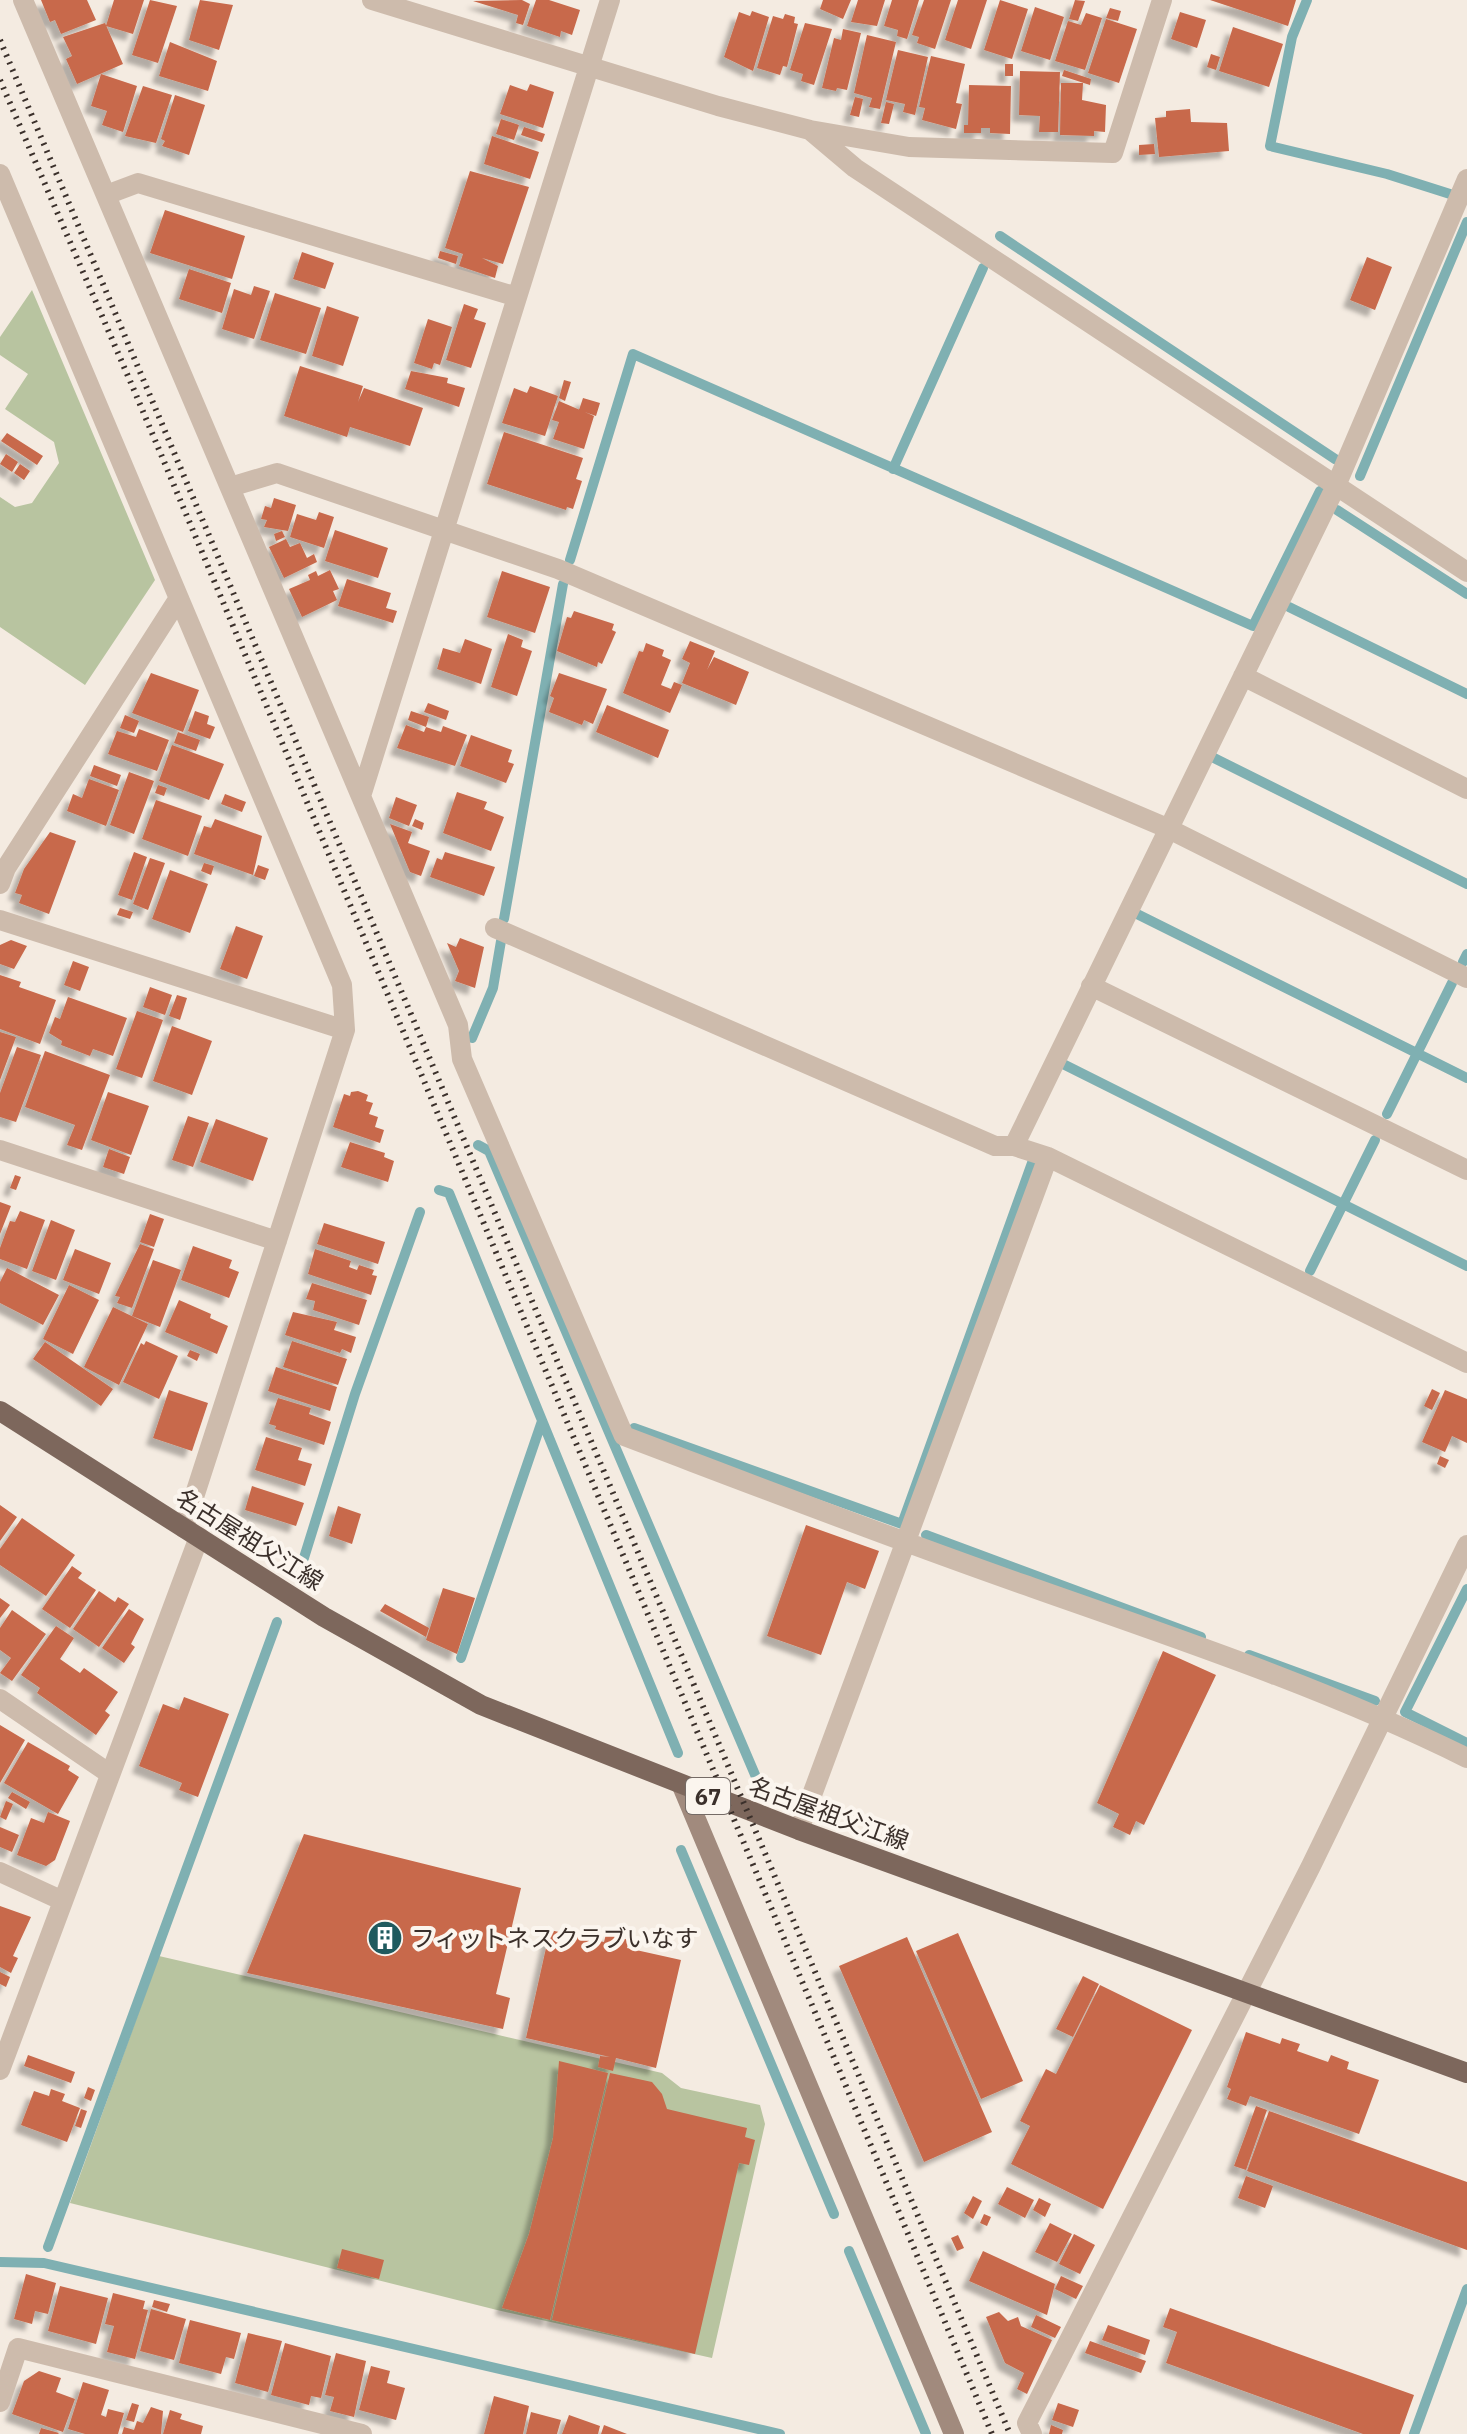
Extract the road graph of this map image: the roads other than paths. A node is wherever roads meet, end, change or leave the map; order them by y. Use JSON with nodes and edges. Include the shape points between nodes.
{"nodes":[{"id":1,"x":23,"y":0,"type":"edge"},
{"id":2,"x":372,"y":0,"type":"edge"},
{"id":3,"x":610,"y":0,"type":"edge"},
{"id":4,"x":1155,"y":2,"type":"edge"},
{"id":5,"x":589,"y":67,"type":"junction"},
{"id":6,"x":810,"y":130,"type":"junction"},
{"id":7,"x":0,"y":174,"type":"edge"},
{"id":8,"x":1467,"y":179,"type":"edge"},
{"id":9,"x":106,"y":195,"type":"junction"},
{"id":10,"x":517,"y":297,"type":"junction"},
{"id":11,"x":230,"y":487,"type":"junction"},
{"id":12,"x":1335,"y":488,"type":"junction"},
{"id":13,"x":444,"y":530,"type":"junction"},
{"id":14,"x":1467,"y":572,"type":"edge"},
{"id":15,"x":179,"y":598,"type":"junction"},
{"id":16,"x":1243,"y":676,"type":"junction"},
{"id":17,"x":1467,"y":789,"type":"edge"},
{"id":18,"x":361,"y":796,"type":"junction"},
{"id":19,"x":1167,"y":828,"type":"junction"},
{"id":20,"x":0,"y":884,"type":"edge"},
{"id":21,"x":0,"y":920,"type":"edge"},
{"id":22,"x":495,"y":928,"type":"dead end"},
{"id":23,"x":1467,"y":978,"type":"edge"},
{"id":24,"x":1091,"y":986,"type":"junction"},
{"id":25,"x":345,"y":1030,"type":"junction"},
{"id":26,"x":1014,"y":1146,"type":"junction"},
{"id":27,"x":0,"y":1150,"type":"edge"},
{"id":28,"x":1048,"y":1157,"type":"junction"},
{"id":29,"x":1467,"y":1170,"type":"edge"},
{"id":30,"x":277,"y":1241,"type":"junction"},
{"id":31,"x":1467,"y":1363,"type":"edge"},
{"id":32,"x":0,"y":1411,"type":"edge"},
{"id":33,"x":191,"y":1532,"type":"junction"},
{"id":34,"x":904,"y":1542,"type":"junction"},
{"id":35,"x":1467,"y":1545,"type":"edge"},
{"id":36,"x":0,"y":1699,"type":"edge"},
{"id":37,"x":1382,"y":1716,"type":"junction"},
{"id":38,"x":1467,"y":1758,"type":"edge"},
{"id":39,"x":110,"y":1774,"type":"junction"},
{"id":40,"x":682,"y":1786,"type":"junction"},
{"id":41,"x":799,"y":1830,"type":"junction"},
{"id":42,"x":0,"y":1872,"type":"edge"},
{"id":43,"x":63,"y":1901,"type":"junction"},
{"id":44,"x":1244,"y":1992,"type":"junction"},
{"id":45,"x":0,"y":2068,"type":"edge"},
{"id":46,"x":1467,"y":2073,"type":"edge"},
{"id":47,"x":0,"y":2402,"type":"edge"},
{"id":48,"x":362,"y":2434,"type":"edge"},
{"id":49,"x":954,"y":2434,"type":"edge"},
{"id":50,"x":1032,"y":2434,"type":"edge"}],
"edges":[{"from":1,"to":9,"type":"street"},
{"from":2,"to":5,"type":"street"},
{"from":3,"to":5,"type":"street"},
{"from":4,"to":6,"type":"street","via":[[1113,153],[909,147]]},
{"from":5,"to":6,"type":"street"},
{"from":5,"to":10,"type":"street"},
{"from":6,"to":12,"type":"street","via":[[855,168]]},
{"from":7,"to":15,"type":"street"},
{"from":8,"to":12,"type":"street"},
{"from":9,"to":10,"type":"street","via":[[138,183]]},
{"from":9,"to":11,"type":"street"},
{"from":10,"to":13,"type":"street"},
{"from":11,"to":13,"type":"street","via":[[277,473]]},
{"from":11,"to":18,"type":"street"},
{"from":12,"to":14,"type":"street"},
{"from":12,"to":16,"type":"street"},
{"from":13,"to":18,"type":"street"},
{"from":13,"to":19,"type":"street","via":[[558,569]]},
{"from":15,"to":20,"type":"street"},
{"from":15,"to":25,"type":"street","via":[[342,985]]},
{"from":16,"to":17,"type":"street"},
{"from":16,"to":19,"type":"street"},
{"from":18,"to":34,"type":"street","via":[[458,1025],[462,1059],[624,1436]]},
{"from":19,"to":23,"type":"street"},
{"from":19,"to":24,"type":"street"},
{"from":21,"to":25,"type":"street"},
{"from":22,"to":26,"type":"street","via":[[995,1146]]},
{"from":24,"to":26,"type":"street"},
{"from":24,"to":29,"type":"street"},
{"from":25,"to":30,"type":"street"},
{"from":26,"to":28,"type":"street"},
{"from":27,"to":30,"type":"street"},
{"from":28,"to":31,"type":"street"},
{"from":28,"to":34,"type":"street"},
{"from":30,"to":33,"type":"street"},
{"from":32,"to":33,"type":"main road","name":"名古屋祖父江線","number":"67"},
{"from":33,"to":39,"type":"street"},
{"from":33,"to":40,"type":"main road","name":"名古屋祖父江線","number":"67","via":[[324,1617],[481,1705]]},
{"from":34,"to":37,"type":"street"},
{"from":34,"to":41,"type":"street"},
{"from":35,"to":37,"type":"street"},
{"from":36,"to":39,"type":"street"},
{"from":37,"to":38,"type":"street"},
{"from":37,"to":44,"type":"street"},
{"from":39,"to":43,"type":"street"},
{"from":40,"to":41,"type":"main road","name":"名古屋祖父江線","number":"67"},
{"from":40,"to":49,"type":"street"},
{"from":41,"to":44,"type":"main road","name":"名古屋祖父江線","number":"67"},
{"from":42,"to":43,"type":"street"},
{"from":43,"to":45,"type":"street"},
{"from":44,"to":46,"type":"main road","name":"名古屋祖父江線","number":"67"},
{"from":44,"to":50,"type":"street","via":[[1027,2423]]},
{"from":47,"to":48,"type":"street","via":[[18,2348]]}]}
